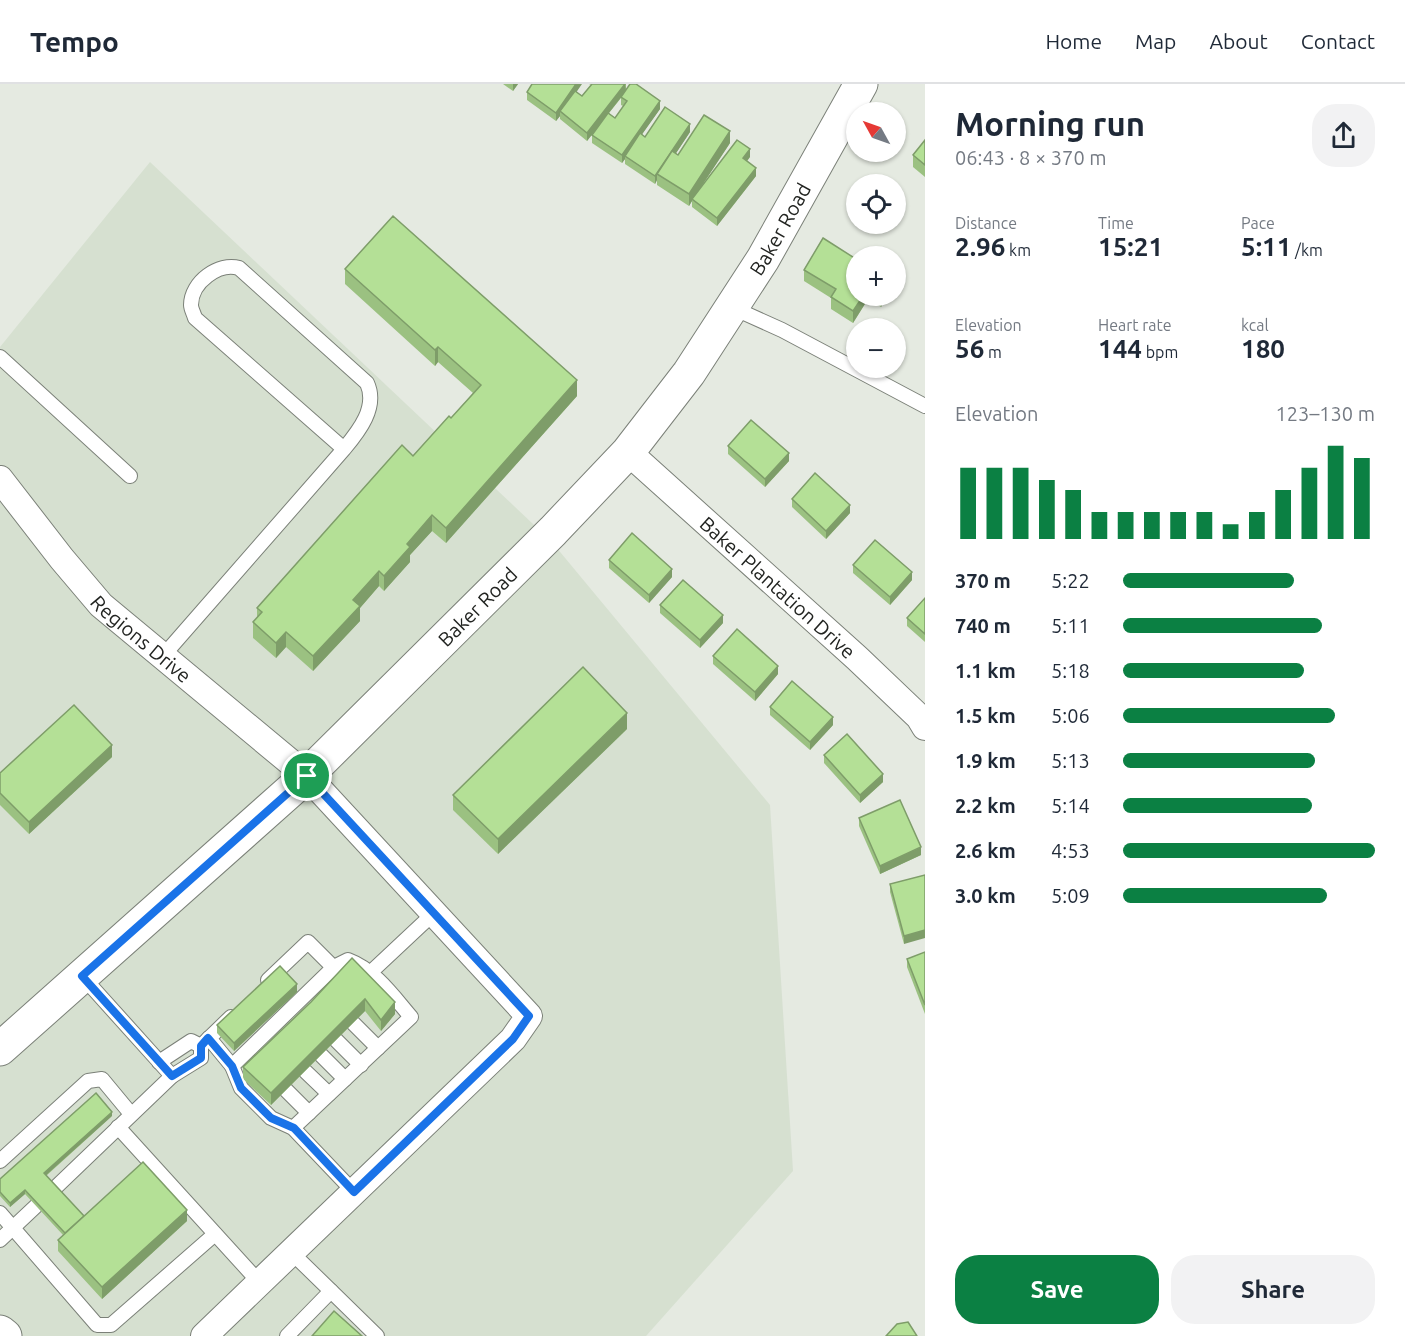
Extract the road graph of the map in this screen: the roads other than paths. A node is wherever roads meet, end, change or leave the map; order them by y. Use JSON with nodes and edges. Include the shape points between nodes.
{"nodes":[{"id":1,"x":861,"y":84,"type":"edge"},
{"id":2,"x":731,"y":307,"type":"junction"},
{"id":3,"x":0,"y":357,"type":"edge"},
{"id":4,"x":925,"y":406,"type":"edge"},
{"id":5,"x":344,"y":449,"type":"junction"},
{"id":6,"x":628,"y":452,"type":"junction"},
{"id":7,"x":130,"y":476,"type":"dead end"},
{"id":8,"x":0,"y":479,"type":"edge"},
{"id":9,"x":163,"y":656,"type":"junction"},
{"id":10,"x":925,"y":727,"type":"edge"},
{"id":11,"x":307,"y":776,"type":"junction"},
{"id":12,"x":434,"y":913,"type":"junction"},
{"id":13,"x":334,"y":968,"type":"junction"},
{"id":14,"x":370,"y":972,"type":"junction"},
{"id":15,"x":82,"y":976,"type":"junction"},
{"id":16,"x":345,"y":978,"type":"edge"},
{"id":17,"x":315,"y":986,"type":"junction"},
{"id":18,"x":263,"y":991,"type":"edge"},
{"id":19,"x":327,"y":996,"type":"edge"},
{"id":20,"x":300,"y":1000,"type":"junction"},
{"id":21,"x":282,"y":1012,"type":"junction"},
{"id":22,"x":236,"y":1013,"type":"edge"},
{"id":23,"x":311,"y":1014,"type":"edge"},
{"id":24,"x":353,"y":1023,"type":"edge"},
{"id":25,"x":296,"y":1028,"type":"edge"},
{"id":26,"x":257,"y":1039,"type":"junction"},
{"id":27,"x":336,"y":1040,"type":"edge"},
{"id":28,"x":205,"y":1042,"type":"junction"},
{"id":29,"x":280,"y":1044,"type":"edge"},
{"id":30,"x":378,"y":1048,"type":"junction"},
{"id":31,"x":0,"y":1049,"type":"edge"},
{"id":32,"x":321,"y":1055,"type":"edge"},
{"id":33,"x":159,"y":1062,"type":"junction"},
{"id":34,"x":260,"y":1063,"type":"edge"},
{"id":35,"x":361,"y":1065,"type":"junction"},
{"id":36,"x":232,"y":1066,"type":"junction"},
{"id":37,"x":305,"y":1071,"type":"edge"},
{"id":38,"x":172,"y":1076,"type":"junction"},
{"id":39,"x":345,"y":1079,"type":"junction"},
{"id":40,"x":286,"y":1090,"type":"edge"},
{"id":41,"x":329,"y":1094,"type":"junction"},
{"id":42,"x":66,"y":1100,"type":"junction"},
{"id":43,"x":78,"y":1113,"type":"edge"},
{"id":44,"x":309,"y":1113,"type":"junction"},
{"id":45,"x":131,"y":1114,"type":"junction"},
{"id":46,"x":45,"y":1119,"type":"junction"},
{"id":47,"x":118,"y":1127,"type":"junction"},
{"id":48,"x":294,"y":1128,"type":"junction"},
{"id":49,"x":57,"y":1132,"type":"edge"},
{"id":50,"x":26,"y":1137,"type":"junction"},
{"id":51,"x":38,"y":1149,"type":"edge"},
{"id":52,"x":3,"y":1158,"type":"edge"},
{"id":53,"x":18,"y":1167,"type":"edge"},
{"id":54,"x":58,"y":1178,"type":"dead end"},
{"id":55,"x":354,"y":1192,"type":"junction"},
{"id":56,"x":36,"y":1206,"type":"edge"},
{"id":57,"x":0,"y":1213,"type":"edge"},
{"id":58,"x":12,"y":1228,"type":"junction"},
{"id":59,"x":215,"y":1234,"type":"junction"},
{"id":60,"x":0,"y":1240,"type":"edge"},
{"id":61,"x":291,"y":1252,"type":"junction"},
{"id":62,"x":259,"y":1282,"type":"junction"},
{"id":63,"x":331,"y":1292,"type":"junction"},
{"id":64,"x":0,"y":1332,"type":"edge"},
{"id":65,"x":5,"y":1336,"type":"edge"},
{"id":66,"x":204,"y":1336,"type":"edge"},
{"id":67,"x":286,"y":1336,"type":"edge"},
{"id":68,"x":377,"y":1336,"type":"edge"}],
"edges":[{"from":1,"to":2,"type":"main road","name":"Baker Road","via":[[763,259]]},
{"from":2,"to":4,"type":"lane"},
{"from":2,"to":6,"type":"main road","name":"Baker Road","via":[[689,373]]},
{"from":3,"to":7,"type":"lane"},
{"from":5,"to":5,"type":"lane","via":[[369,409],[367,383],[239,268],[232,266],[212,272],[198,285],[193,297],[195,318]]},
{"from":5,"to":9,"type":"lane"},
{"from":6,"to":10,"type":"street","name":"Baker Plantation Drive","via":[[857,658]]},
{"from":6,"to":11,"type":"main road","name":"Baker Road"},
{"from":8,"to":9,"type":"street","name":"Regions Drive","via":[[62,560],[102,604]]},
{"from":9,"to":11,"type":"street","name":"Regions Drive"},
{"from":11,"to":12,"type":"street","name":"Regions Drive"},
{"from":11,"to":15,"type":"main road","name":"Baker Road"},
{"from":12,"to":14,"type":"lane"},
{"from":12,"to":55,"type":"street","name":"Regions Drive","via":[[529,1016],[513,1039]]},
{"from":13,"to":14,"type":"lane","via":[[348,960]]},
{"from":13,"to":16,"type":"lane"},
{"from":13,"to":17,"type":"lane"},
{"from":13,"to":18,"type":"lane","via":[[308,942],[260,988]]},
{"from":14,"to":30,"type":"lane","via":[[411,1017],[392,1028]]},
{"from":15,"to":31,"type":"main road","name":"Baker Road"},
{"from":15,"to":33,"type":"lane"},
{"from":17,"to":19,"type":"lane"},
{"from":17,"to":20,"type":"lane"},
{"from":20,"to":21,"type":"lane"},
{"from":20,"to":23,"type":"lane"},
{"from":21,"to":25,"type":"lane"},
{"from":21,"to":26,"type":"lane"},
{"from":22,"to":28,"type":"lane"},
{"from":24,"to":30,"type":"lane"},
{"from":26,"to":29,"type":"lane"},
{"from":26,"to":34,"type":"lane"},
{"from":26,"to":36,"type":"lane"},
{"from":27,"to":35,"type":"lane"},
{"from":28,"to":33,"type":"lane","via":[[191,1041]]},
{"from":28,"to":36,"type":"lane"},
{"from":28,"to":38,"type":"lane","via":[[201,1058]]},
{"from":30,"to":35,"type":"lane"},
{"from":32,"to":39,"type":"lane"},
{"from":33,"to":38,"type":"lane"},
{"from":35,"to":39,"type":"lane"},
{"from":36,"to":48,"type":"lane","via":[[241,1088],[271,1118]]},
{"from":37,"to":41,"type":"lane"},
{"from":38,"to":45,"type":"lane"},
{"from":39,"to":41,"type":"lane"},
{"from":40,"to":44,"type":"lane"},
{"from":41,"to":44,"type":"lane"},
{"from":42,"to":43,"type":"lane"},
{"from":42,"to":45,"type":"lane","via":[[88,1081],[102,1079]]},
{"from":42,"to":46,"type":"lane"},
{"from":44,"to":48,"type":"lane"},
{"from":45,"to":47,"type":"lane"},
{"from":46,"to":49,"type":"lane"},
{"from":46,"to":50,"type":"lane"},
{"from":47,"to":54,"type":"lane","via":[[100,1136]]},
{"from":47,"to":59,"type":"lane"},
{"from":48,"to":55,"type":"lane"},
{"from":50,"to":51,"type":"lane"},
{"from":50,"to":52,"type":"lane"},
{"from":52,"to":53,"type":"lane"},
{"from":55,"to":61,"type":"street"},
{"from":56,"to":58,"type":"lane"},
{"from":57,"to":58,"type":"lane"},
{"from":58,"to":59,"type":"lane","via":[[97,1325],[111,1325]]},
{"from":58,"to":60,"type":"lane"},
{"from":59,"to":62,"type":"lane"},
{"from":61,"to":62,"type":"street"},
{"from":61,"to":63,"type":"lane"},
{"from":62,"to":66,"type":"street"},
{"from":63,"to":67,"type":"lane"},
{"from":63,"to":68,"type":"lane"},
{"from":64,"to":65,"type":"main road"}]}
